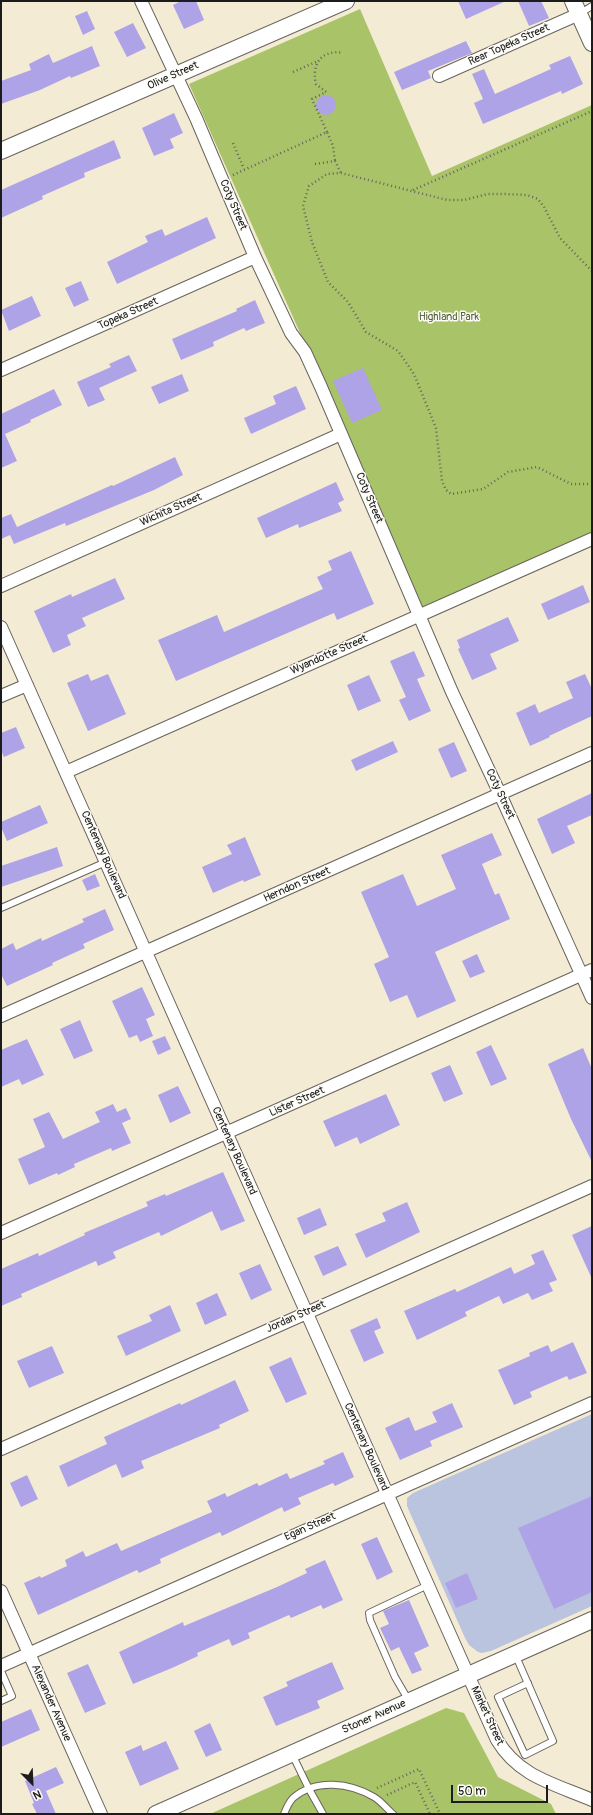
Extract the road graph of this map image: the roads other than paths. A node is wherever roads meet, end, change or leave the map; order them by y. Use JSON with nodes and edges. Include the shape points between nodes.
{"nodes":[{"id":1,"x":141,"y":1,"type":"edge"},
{"id":2,"x":346,"y":1,"type":"edge"},
{"id":3,"x":581,"y":7,"type":"edge"},
{"id":4,"x":592,"y":43,"type":"edge"},
{"id":5,"x":175,"y":75,"type":"junction"},
{"id":6,"x":439,"y":76,"type":"dead end"},
{"id":7,"x":1,"y":151,"type":"edge"},
{"id":8,"x":255,"y":257,"type":"junction"},
{"id":9,"x":1,"y":370,"type":"edge"},
{"id":10,"x":341,"y":434,"type":"junction"},
{"id":11,"x":592,"y":539,"type":"edge"},
{"id":12,"x":1,"y":586,"type":"edge"},
{"id":13,"x":419,"y":615,"type":"junction"},
{"id":14,"x":1,"y":627,"type":"edge"},
{"id":15,"x":27,"y":684,"type":"junction"},
{"id":16,"x":1,"y":696,"type":"edge"},
{"id":17,"x":592,"y":753,"type":"edge"},
{"id":18,"x":66,"y":772,"type":"junction"},
{"id":19,"x":500,"y":794,"type":"junction"},
{"id":20,"x":106,"y":862,"type":"junction"},
{"id":21,"x":1,"y":908,"type":"edge"},
{"id":22,"x":147,"y":952,"type":"junction"},
{"id":23,"x":587,"y":972,"type":"edge"},
{"id":24,"x":592,"y":998,"type":"edge"},
{"id":25,"x":1,"y":1016,"type":"edge"},
{"id":26,"x":226,"y":1133,"type":"junction"},
{"id":27,"x":592,"y":1186,"type":"edge"},
{"id":28,"x":1,"y":1233,"type":"edge"},
{"id":29,"x":306,"y":1313,"type":"junction"},
{"id":30,"x":592,"y":1402,"type":"edge"},
{"id":31,"x":1,"y":1449,"type":"edge"},
{"id":32,"x":386,"y":1493,"type":"junction"},
{"id":33,"x":428,"y":1585,"type":"junction"},
{"id":34,"x":1,"y":1591,"type":"edge"},
{"id":35,"x":592,"y":1620,"type":"edge"},
{"id":36,"x":29,"y":1653,"type":"junction"},
{"id":37,"x":515,"y":1654,"type":"junction"},
{"id":38,"x":1,"y":1666,"type":"edge"},
{"id":39,"x":1,"y":1671,"type":"edge"},
{"id":40,"x":468,"y":1675,"type":"junction"},
{"id":41,"x":528,"y":1683,"type":"junction"},
{"id":42,"x":1,"y":1701,"type":"edge"},
{"id":43,"x":409,"y":1701,"type":"junction"},
{"id":44,"x":292,"y":1754,"type":"junction"},
{"id":45,"x":525,"y":1755,"type":"junction"},
{"id":46,"x":512,"y":1761,"type":"junction"},
{"id":47,"x":308,"y":1789,"type":"junction"},
{"id":48,"x":592,"y":1800,"type":"edge"},
{"id":49,"x":101,"y":1814,"type":"edge"},
{"id":50,"x":156,"y":1814,"type":"edge"},
{"id":51,"x":284,"y":1814,"type":"edge"},
{"id":52,"x":323,"y":1814,"type":"edge"},
{"id":53,"x":393,"y":1814,"type":"edge"}],
"edges":[{"from":1,"to":5,"type":"street","name":"Coty Street"},
{"from":2,"to":5,"type":"street","name":"Olive Street"},
{"from":3,"to":4,"type":"street"},
{"from":3,"to":6,"type":"street","name":"Rear Topeka Street"},
{"from":5,"to":7,"type":"street","name":"Olive Street"},
{"from":5,"to":8,"type":"street","name":"Coty Street"},
{"from":8,"to":9,"type":"street","name":"Topeka Street"},
{"from":8,"to":10,"type":"street","name":"Coty Street","via":[[291,333],[305,352]]},
{"from":10,"to":12,"type":"street","name":"Wichita Street"},
{"from":10,"to":13,"type":"street","name":"Coty Street"},
{"from":11,"to":13,"type":"street","name":"Wyandotte Street"},
{"from":13,"to":18,"type":"street","name":"Wyandotte Street"},
{"from":13,"to":19,"type":"street","name":"Coty Street"},
{"from":14,"to":15,"type":"street","name":"Centenary Boulevard"},
{"from":15,"to":16,"type":"street"},
{"from":15,"to":18,"type":"street","name":"Centenary Boulevard"},
{"from":17,"to":19,"type":"street","name":"Herndon Street"},
{"from":18,"to":20,"type":"street","name":"Centenary Boulevard"},
{"from":19,"to":22,"type":"street","name":"Herndon Street"},
{"from":19,"to":23,"type":"street","name":"Coty Street"},
{"from":20,"to":21,"type":"lane"},
{"from":20,"to":22,"type":"street","name":"Centenary Boulevard"},
{"from":22,"to":25,"type":"street","name":"Herndon Street"},
{"from":22,"to":26,"type":"street","name":"Centenary Boulevard"},
{"from":23,"to":24,"type":"street","name":"Coty Street"},
{"from":23,"to":26,"type":"street","name":"Lister Street"},
{"from":26,"to":28,"type":"street","name":"Lister Street"},
{"from":26,"to":29,"type":"street","name":"Centenary Boulevard"},
{"from":27,"to":29,"type":"street","name":"Jordan Street"},
{"from":29,"to":31,"type":"street","name":"Jordan Street"},
{"from":29,"to":32,"type":"street","name":"Centenary Boulevard"},
{"from":30,"to":32,"type":"street","name":"Egan Street"},
{"from":32,"to":33,"type":"street","name":"Centenary Boulevard"},
{"from":32,"to":36,"type":"street","name":"Egan Street"},
{"from":33,"to":40,"type":"street","name":"Centenary Boulevard"},
{"from":33,"to":43,"type":"lane","via":[[369,1613],[392,1670]]},
{"from":34,"to":36,"type":"street","name":"Alexander Avenue"},
{"from":35,"to":37,"type":"street","name":"Stoner Avenue"},
{"from":36,"to":38,"type":"street","name":"Egan Street"},
{"from":36,"to":49,"type":"street","name":"Alexander Avenue"},
{"from":37,"to":40,"type":"street","name":"Stoner Avenue"},
{"from":37,"to":41,"type":"lane"},
{"from":39,"to":42,"type":"lane","via":[[12,1696]]},
{"from":40,"to":43,"type":"street","name":"Stoner Avenue"},
{"from":40,"to":46,"type":"street","name":"Market Street","via":[[497,1740]]},
{"from":41,"to":45,"type":"lane","via":[[553,1741]]},
{"from":41,"to":45,"type":"lane","via":[[498,1697]]},
{"from":43,"to":44,"type":"street","name":"Stoner Avenue"},
{"from":44,"to":47,"type":"lane"},
{"from":44,"to":50,"type":"street","name":"Stoner Avenue"},
{"from":45,"to":46,"type":"lane"},
{"from":46,"to":48,"type":"street","name":"Market Street","via":[[529,1773]]},
{"from":47,"to":51,"type":"lane","via":[[292,1798]]},
{"from":47,"to":52,"type":"lane"},
{"from":47,"to":53,"type":"lane","via":[[325,1784],[353,1787],[378,1800]]}]}
